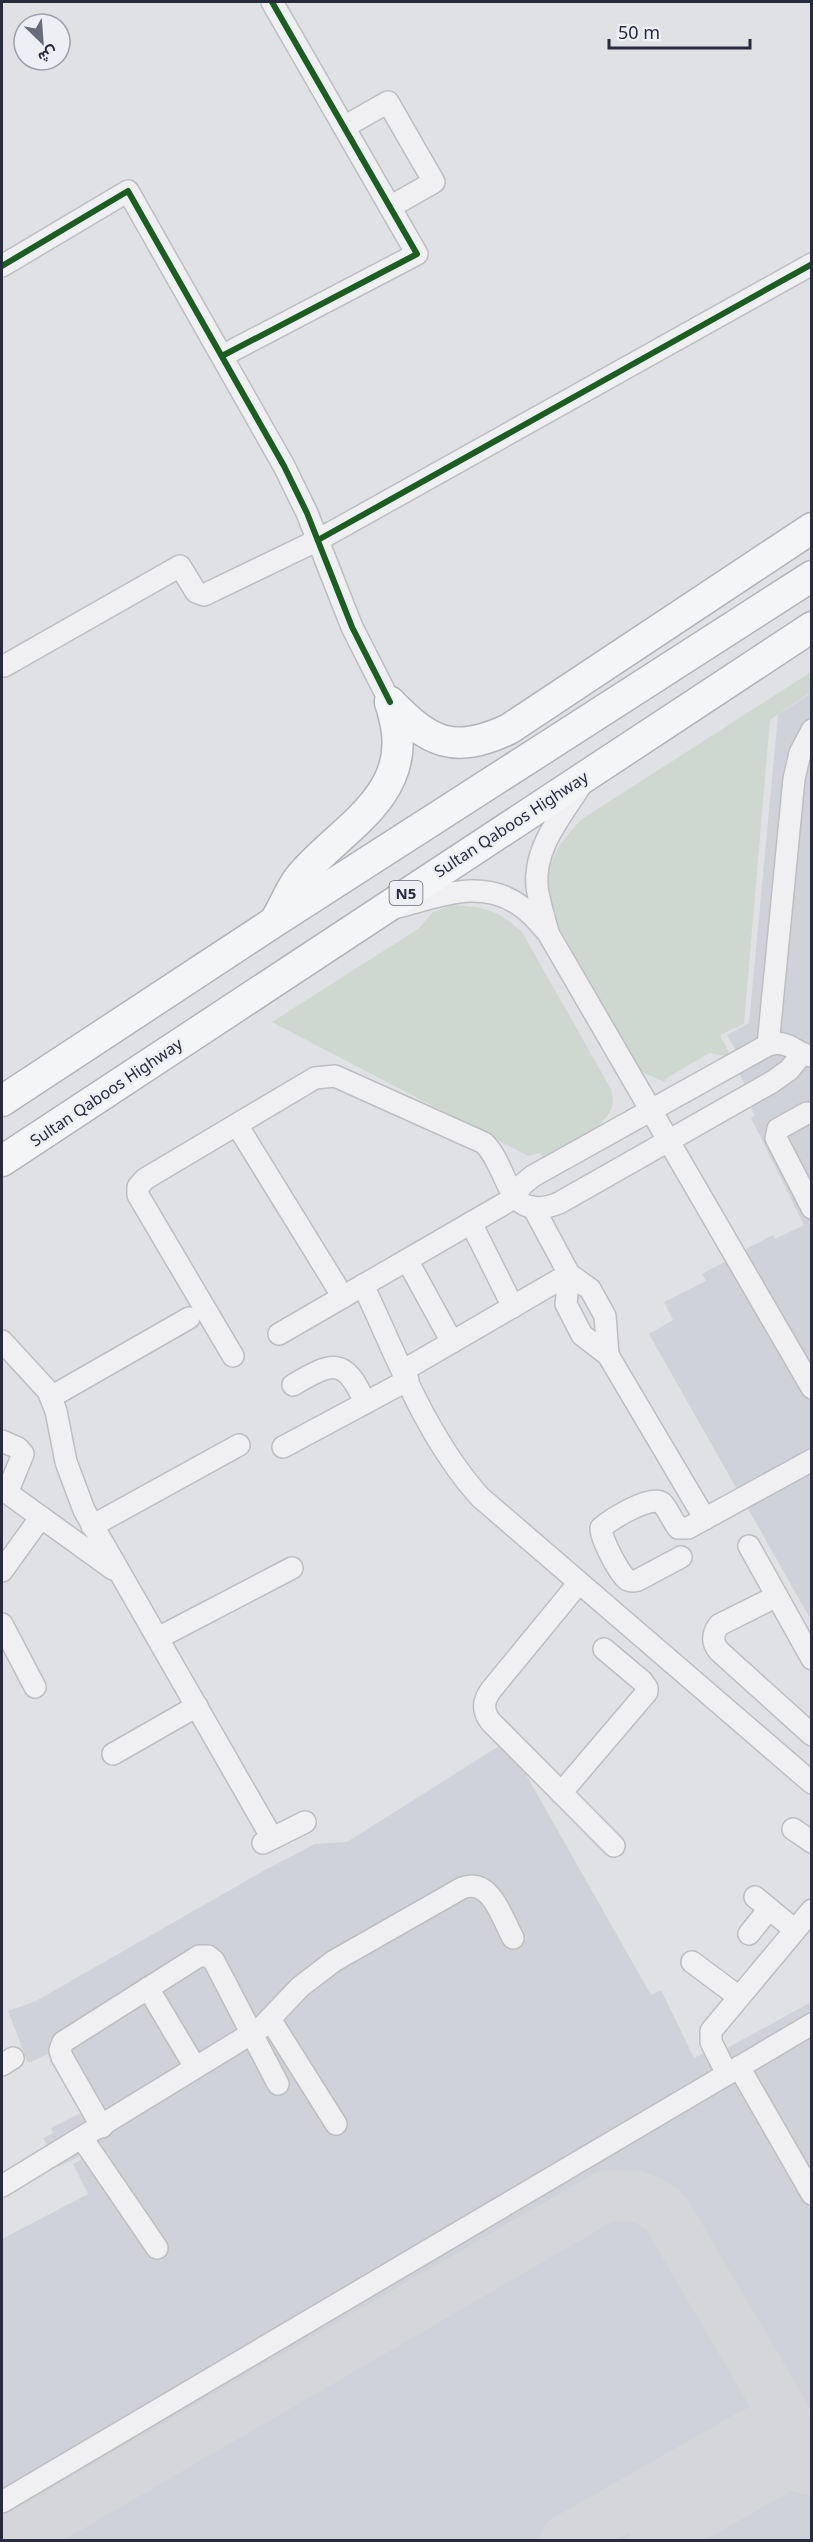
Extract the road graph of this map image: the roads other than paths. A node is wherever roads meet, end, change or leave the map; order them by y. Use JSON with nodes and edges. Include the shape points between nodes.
{"nodes":[{"id":1,"x":272,"y":2,"type":"edge"},
{"id":2,"x":344,"y":127,"type":"junction"},
{"id":3,"x":390,"y":207,"type":"junction"},
{"id":4,"x":812,"y":264,"type":"edge"},
{"id":5,"x":2,"y":266,"type":"edge"},
{"id":6,"x":222,"y":356,"type":"junction"},
{"id":7,"x":812,"y":528,"type":"edge"},
{"id":8,"x":318,"y":540,"type":"junction"},
{"id":9,"x":812,"y":576,"type":"edge"},
{"id":10,"x":812,"y":627,"type":"edge"},
{"id":11,"x":4,"y":666,"type":"dead end"},
{"id":12,"x":390,"y":702,"type":"junction"},
{"id":13,"x":812,"y":730,"type":"edge"},
{"id":14,"x":590,"y":772,"type":"junction"},
{"id":15,"x":375,"y":913,"type":"junction"},
{"id":16,"x":274,"y":922,"type":"junction"},
{"id":17,"x":548,"y":933,"type":"junction"},
{"id":18,"x":768,"y":1045,"type":"junction"},
{"id":19,"x":807,"y":1055,"type":"edge"},
{"id":20,"x":2,"y":1101,"type":"edge"},
{"id":21,"x":651,"y":1110,"type":"junction"},
{"id":22,"x":807,"y":1113,"type":"dead end"},
{"id":23,"x":237,"y":1125,"type":"junction"},
{"id":24,"x":669,"y":1141,"type":"junction"},
{"id":25,"x":2,"y":1161,"type":"edge"},
{"id":26,"x":524,"y":1203,"type":"junction"},
{"id":27,"x":812,"y":1208,"type":"edge"},
{"id":28,"x":471,"y":1223,"type":"junction"},
{"id":29,"x":407,"y":1260,"type":"junction"},
{"id":30,"x":569,"y":1274,"type":"junction"},
{"id":31,"x":363,"y":1285,"type":"junction"},
{"id":32,"x":343,"y":1297,"type":"junction"},
{"id":33,"x":513,"y":1307,"type":"junction"},
{"id":34,"x":189,"y":1318,"type":"dead end"},
{"id":35,"x":279,"y":1334,"type":"dead end"},
{"id":36,"x":2,"y":1341,"type":"edge"},
{"id":37,"x":452,"y":1342,"type":"junction"},
{"id":38,"x":608,"y":1355,"type":"junction"},
{"id":39,"x":233,"y":1356,"type":"dead end"},
{"id":40,"x":406,"y":1375,"type":"junction"},
{"id":41,"x":293,"y":1385,"type":"dead end"},
{"id":42,"x":812,"y":1388,"type":"edge"},
{"id":43,"x":51,"y":1397,"type":"junction"},
{"id":44,"x":365,"y":1403,"type":"junction"},
{"id":45,"x":2,"y":1441,"type":"edge"},
{"id":46,"x":239,"y":1445,"type":"dead end"},
{"id":47,"x":283,"y":1447,"type":"dead end"},
{"id":48,"x":812,"y":1460,"type":"edge"},
{"id":49,"x":4,"y":1491,"type":"edge"},
{"id":50,"x":41,"y":1517,"type":"junction"},
{"id":51,"x":705,"y":1519,"type":"junction"},
{"id":52,"x":92,"y":1526,"type":"junction"},
{"id":53,"x":749,"y":1546,"type":"dead end"},
{"id":54,"x":681,"y":1557,"type":"dead end"},
{"id":55,"x":292,"y":1568,"type":"dead end"},
{"id":56,"x":2,"y":1570,"type":"edge"},
{"id":57,"x":121,"y":1575,"type":"junction"},
{"id":58,"x":578,"y":1584,"type":"junction"},
{"id":59,"x":777,"y":1596,"type":"junction"},
{"id":60,"x":2,"y":1624,"type":"edge"},
{"id":61,"x":158,"y":1638,"type":"junction"},
{"id":62,"x":604,"y":1649,"type":"dead end"},
{"id":63,"x":812,"y":1659,"type":"edge"},
{"id":64,"x":35,"y":1687,"type":"dead end"},
{"id":65,"x":197,"y":1706,"type":"junction"},
{"id":66,"x":812,"y":1736,"type":"edge"},
{"id":67,"x":113,"y":1754,"type":"dead end"},
{"id":68,"x":812,"y":1783,"type":"edge"},
{"id":69,"x":561,"y":1792,"type":"junction"},
{"id":70,"x":305,"y":1822,"type":"dead end"},
{"id":71,"x":793,"y":1828,"type":"dead end"},
{"id":72,"x":812,"y":1842,"type":"edge"},
{"id":73,"x":614,"y":1846,"type":"dead end"},
{"id":74,"x":812,"y":1910,"type":"edge"},
{"id":75,"x":795,"y":1930,"type":"junction"},
{"id":76,"x":749,"y":1934,"type":"dead end"},
{"id":77,"x":513,"y":1938,"type":"dead end"},
{"id":78,"x":692,"y":1962,"type":"dead end"},
{"id":79,"x":148,"y":1988,"type":"junction"},
{"id":80,"x":740,"y":1997,"type":"junction"},
{"id":81,"x":270,"y":2019,"type":"junction"},
{"id":82,"x":812,"y":2025,"type":"edge"},
{"id":83,"x":252,"y":2033,"type":"junction"},
{"id":84,"x":195,"y":2067,"type":"junction"},
{"id":85,"x":733,"y":2070,"type":"junction"},
{"id":86,"x":278,"y":2084,"type":"dead end"},
{"id":87,"x":336,"y":2124,"type":"dead end"},
{"id":88,"x":102,"y":2127,"type":"junction"},
{"id":89,"x":82,"y":2138,"type":"junction"},
{"id":90,"x":2,"y":2186,"type":"edge"},
{"id":91,"x":812,"y":2194,"type":"edge"},
{"id":92,"x":157,"y":2248,"type":"dead end"},
{"id":93,"x":2,"y":2502,"type":"edge"}],
"edges":[{"from":1,"to":2,"type":"street"},
{"from":2,"to":3,"type":"street"},
{"from":2,"to":3,"type":"street","via":[[388,102],[434,182]]},
{"from":3,"to":6,"type":"street","via":[[417,254]]},
{"from":4,"to":8,"type":"street"},
{"from":5,"to":6,"type":"street","via":[[128,191]]},
{"from":6,"to":8,"type":"street","via":[[284,466]]},
{"from":7,"to":12,"type":"highway","via":[[492,737],[478,741],[440,740],[413,725]]},
{"from":8,"to":11,"type":"street","via":[[204,595],[196,592],[180,566]]},
{"from":8,"to":12,"type":"street","via":[[352,627]]},
{"from":9,"to":16,"type":"highway"},
{"from":10,"to":14,"type":"highway","name":"Sultan Qaboos Highway","number":"N5"},
{"from":12,"to":16,"type":"highway","via":[[397,735],[396,759],[388,785],[299,878]]},
{"from":13,"to":18,"type":"street","via":[[800,753],[794,779]]},
{"from":14,"to":15,"type":"highway","name":"Sultan Qaboos Highway","number":"N5"},
{"from":14,"to":17,"type":"street","via":[[547,839],[538,862],[537,887]]},
{"from":15,"to":17,"type":"street","via":[[451,892],[479,890],[514,902]]},
{"from":15,"to":25,"type":"highway","name":"Sultan Qaboos Highway","number":"N5"},
{"from":16,"to":20,"type":"highway"},
{"from":17,"to":21,"type":"street"},
{"from":18,"to":19,"type":"street","via":[[784,1043]]},
{"from":18,"to":21,"type":"street"},
{"from":19,"to":24,"type":"street","via":[[781,1076]]},
{"from":21,"to":24,"type":"street"},
{"from":21,"to":26,"type":"street","via":[[526,1180]]},
{"from":22,"to":27,"type":"street","via":[[778,1129],[776,1138]]},
{"from":23,"to":26,"type":"street","via":[[315,1078],[335,1076],[484,1143]]},
{"from":23,"to":32,"type":"street"},
{"from":23,"to":39,"type":"street","via":[[145,1179],[137,1191]]},
{"from":24,"to":26,"type":"street","via":[[559,1203],[543,1209]]},
{"from":24,"to":42,"type":"street"},
{"from":26,"to":28,"type":"street"},
{"from":26,"to":30,"type":"street"},
{"from":28,"to":29,"type":"street"},
{"from":28,"to":33,"type":"street"},
{"from":29,"to":31,"type":"street"},
{"from":29,"to":37,"type":"street"},
{"from":30,"to":33,"type":"street"},
{"from":30,"to":38,"type":"street","via":[[590,1289],[605,1316]]},
{"from":30,"to":38,"type":"street","via":[[565,1298],[568,1309],[585,1338]]},
{"from":31,"to":32,"type":"street"},
{"from":31,"to":40,"type":"street"},
{"from":32,"to":35,"type":"street"},
{"from":33,"to":37,"type":"street"},
{"from":34,"to":43,"type":"street"},
{"from":36,"to":43,"type":"street","via":[[42,1382]]},
{"from":37,"to":40,"type":"street"},
{"from":38,"to":51,"type":"street"},
{"from":40,"to":44,"type":"street"},
{"from":40,"to":58,"type":"street","via":[[438,1441],[468,1484],[492,1510]]},
{"from":41,"to":44,"type":"street","via":[[320,1370],[335,1368],[353,1379]]},
{"from":43,"to":52,"type":"street","via":[[66,1462]]},
{"from":44,"to":47,"type":"street"},
{"from":45,"to":49,"type":"street","via":[[23,1454]]},
{"from":46,"to":52,"type":"street"},
{"from":48,"to":51,"type":"street"},
{"from":49,"to":50,"type":"street"},
{"from":50,"to":56,"type":"street"},
{"from":50,"to":57,"type":"street"},
{"from":51,"to":54,"type":"street","via":[[688,1528],[678,1528],[662,1504],[649,1500],[602,1528],[602,1539],[630,1581]]},
{"from":52,"to":57,"type":"street"},
{"from":53,"to":59,"type":"street"},
{"from":55,"to":61,"type":"street"},
{"from":57,"to":61,"type":"street"},
{"from":58,"to":68,"type":"street"},
{"from":58,"to":69,"type":"street","via":[[484,1702],[491,1722]]},
{"from":59,"to":63,"type":"street"},
{"from":59,"to":66,"type":"street","via":[[723,1622],[714,1633],[714,1643]]},
{"from":60,"to":64,"type":"street"},
{"from":61,"to":65,"type":"street"},
{"from":62,"to":69,"type":"street","via":[[645,1684],[647,1692]]},
{"from":65,"to":67,"type":"street"},
{"from":65,"to":70,"type":"street","via":[[267,1841]]},
{"from":69,"to":73,"type":"street"},
{"from":71,"to":72,"type":"street"},
{"from":74,"to":75,"type":"street"},
{"from":75,"to":76,"type":"street","via":[[762,1903]]},
{"from":75,"to":80,"type":"street"},
{"from":77,"to":81,"type":"street","via":[[489,1895],[480,1887],[468,1886],[322,1969]]},
{"from":78,"to":80,"type":"street"},
{"from":79,"to":83,"type":"street","via":[[199,1956],[208,1956]]},
{"from":79,"to":84,"type":"street"},
{"from":79,"to":88,"type":"street","via":[[65,2039],[61,2046],[62,2057]]},
{"from":80,"to":85,"type":"street","via":[[710,2034],[711,2043]]},
{"from":81,"to":83,"type":"street"},
{"from":81,"to":87,"type":"street"},
{"from":82,"to":85,"type":"street"},
{"from":83,"to":84,"type":"street"},
{"from":83,"to":86,"type":"street"},
{"from":84,"to":88,"type":"street"},
{"from":85,"to":91,"type":"street"},
{"from":85,"to":93,"type":"street"},
{"from":88,"to":89,"type":"street"},
{"from":89,"to":90,"type":"street"},
{"from":89,"to":92,"type":"street"}]}
